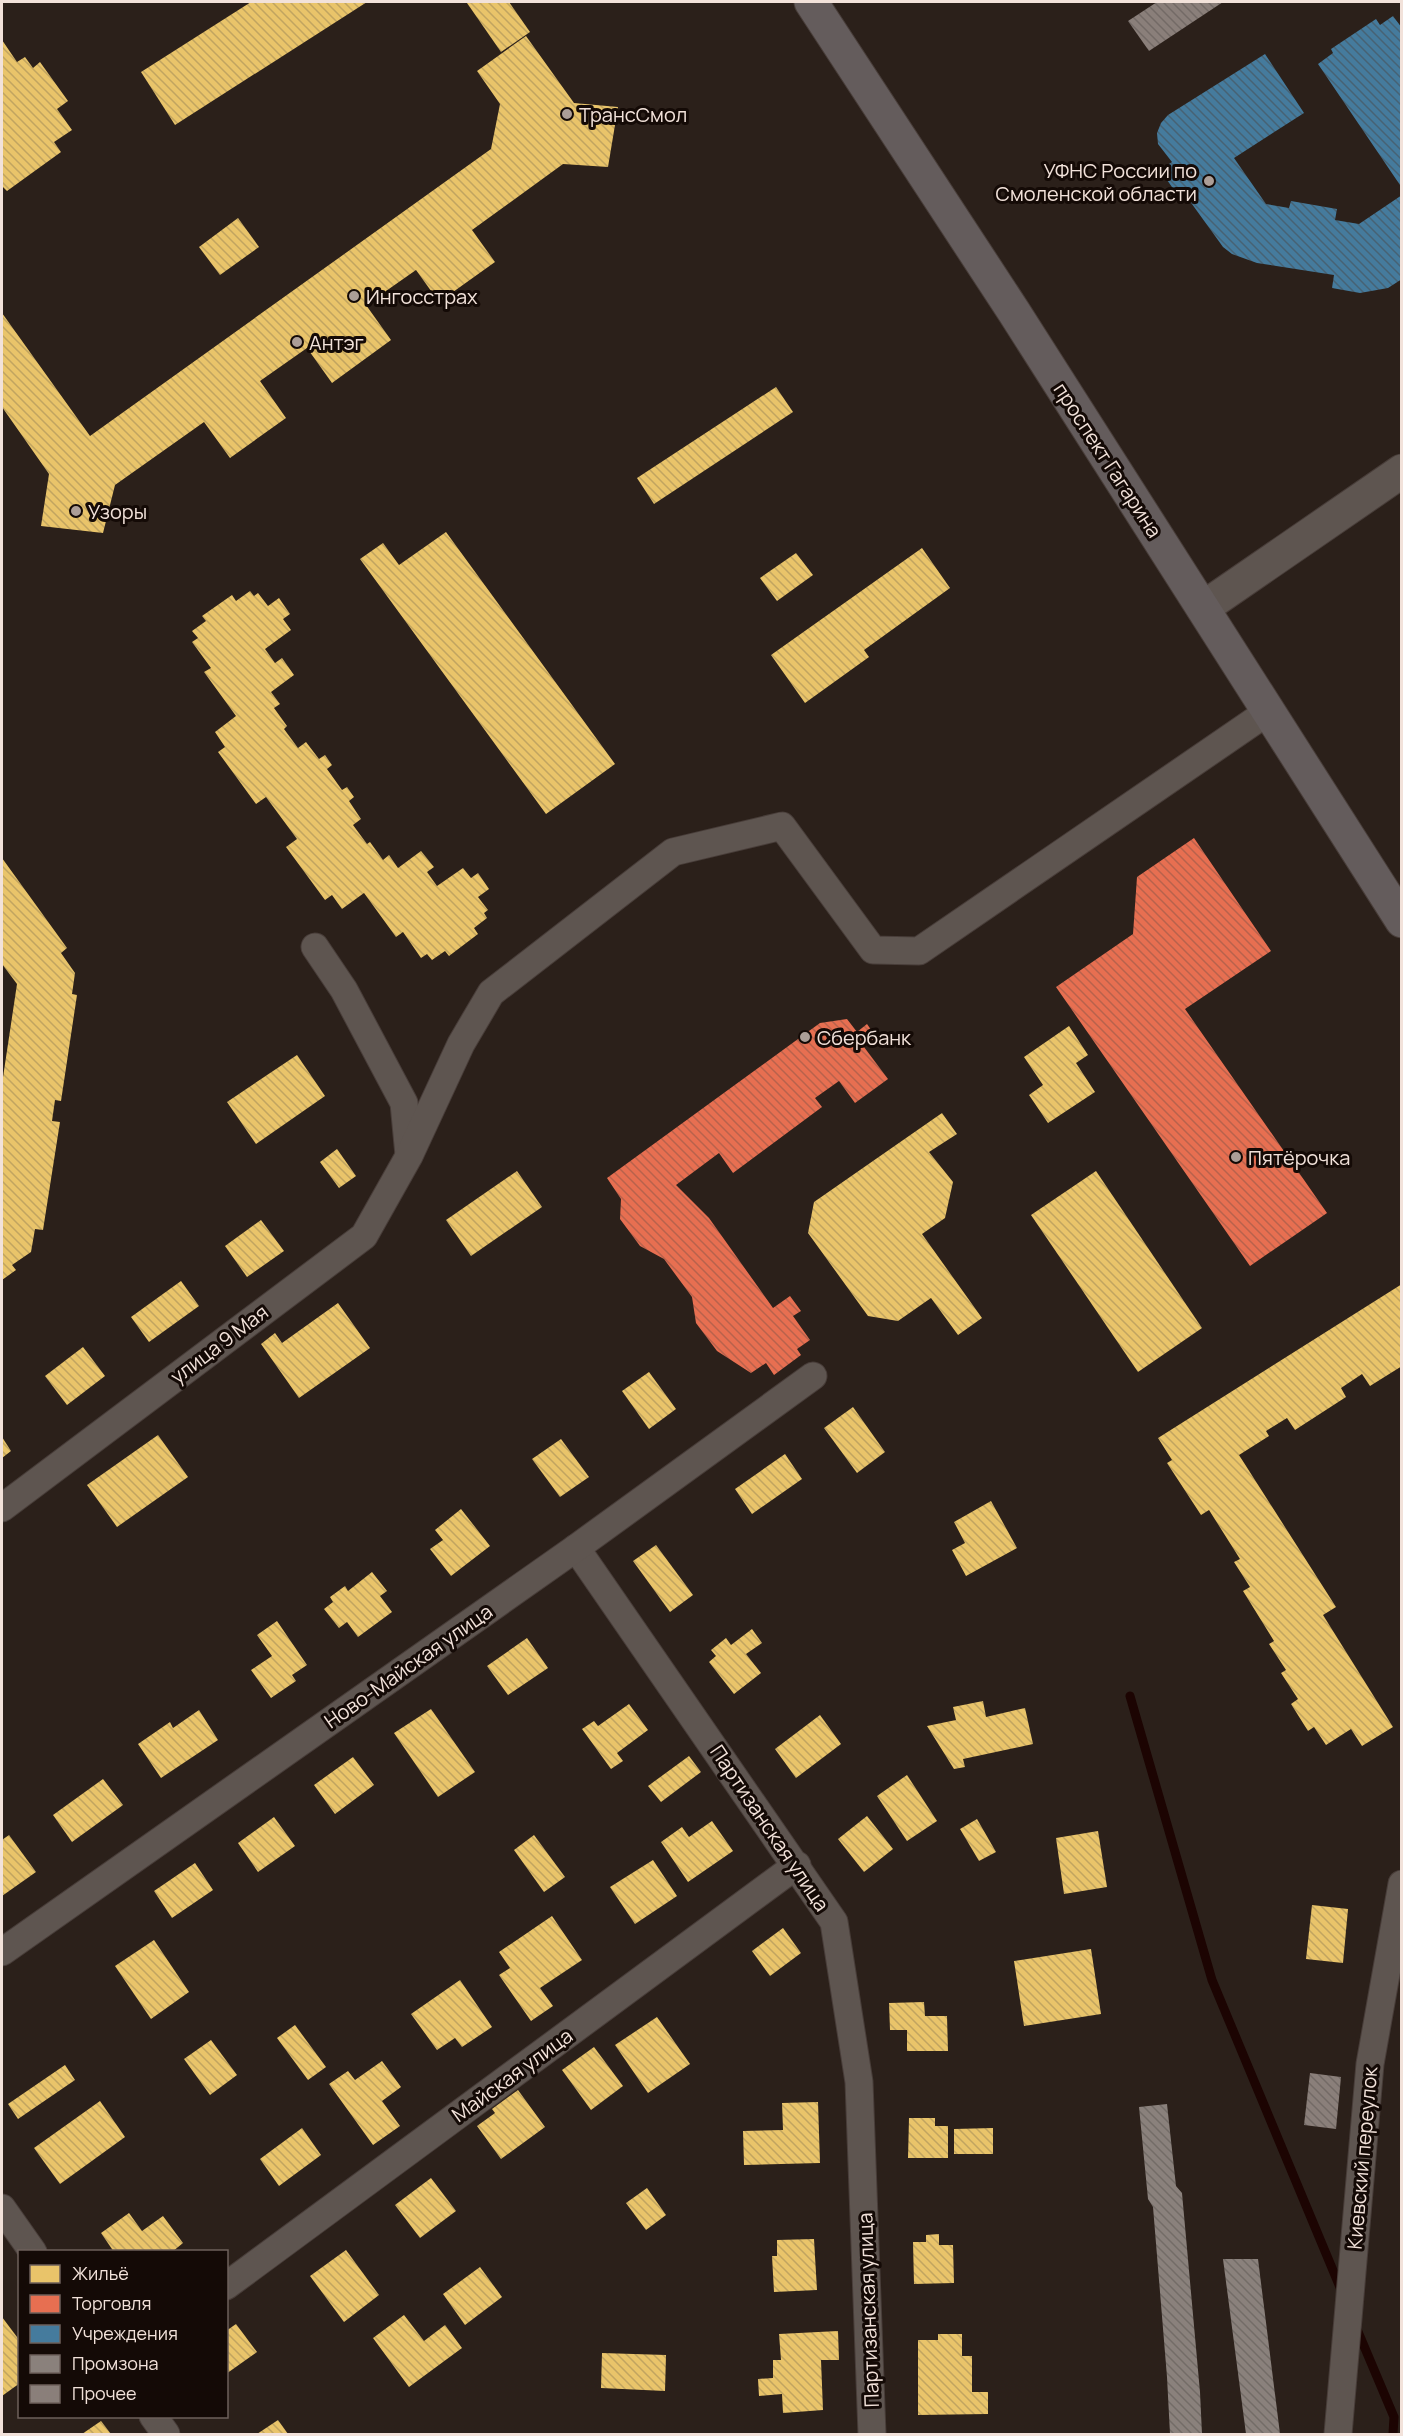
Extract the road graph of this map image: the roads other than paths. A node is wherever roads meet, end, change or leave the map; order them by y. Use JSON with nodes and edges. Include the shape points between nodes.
{"nodes":[{"id":1,"x":811,"y":2,"type":"edge"},
{"id":2,"x":1401,"y":471,"type":"edge"},
{"id":3,"x":1203,"y":608,"type":"junction"},
{"id":4,"x":1269,"y":711,"type":"junction"},
{"id":5,"x":1401,"y":921,"type":"edge"},
{"id":6,"x":315,"y":947,"type":"dead end"},
{"id":7,"x":409,"y":1156,"type":"junction"},
{"id":8,"x":813,"y":1376,"type":"dead end"},
{"id":9,"x":2,"y":1508,"type":"edge"},
{"id":10,"x":576,"y":1548,"type":"junction"},
{"id":11,"x":797,"y":1865,"type":"junction"},
{"id":12,"x":1401,"y":1884,"type":"edge"},
{"id":13,"x":2,"y":1952,"type":"edge"},
{"id":14,"x":2,"y":2208,"type":"edge"},
{"id":15,"x":32,"y":2250,"type":"edge"},
{"id":16,"x":228,"y":2285,"type":"edge"},
{"id":17,"x":154,"y":2418,"type":"edge"},
{"id":18,"x":166,"y":2434,"type":"edge"},
{"id":19,"x":872,"y":2434,"type":"edge"},
{"id":20,"x":1338,"y":2434,"type":"edge"}],
"edges":[{"from":1,"to":3,"type":"main road","name":"проспект Гагарина"},
{"from":2,"to":3,"type":"street"},
{"from":3,"to":4,"type":"main road","name":"проспект Гагарина"},
{"from":4,"to":5,"type":"main road","name":"проспект Гагарина"},
{"from":4,"to":7,"type":"street","name":"улица 9 Мая","via":[[919,951],[873,950],[782,826],[673,852],[490,993],[461,1044]]},
{"from":6,"to":7,"type":"street","via":[[344,990],[404,1103]]},
{"from":7,"to":9,"type":"street","name":"улица 9 Мая","via":[[364,1236]]},
{"from":8,"to":10,"type":"street","name":"Ново-Майская улица"},
{"from":10,"to":11,"type":"street","name":"Партизанская улица"},
{"from":10,"to":13,"type":"street","name":"Ново-Майская улица"},
{"from":11,"to":16,"type":"street","name":"Майская улица"},
{"from":11,"to":19,"type":"street","name":"Партизанская улица","via":[[834,1922],[859,2082]]},
{"from":12,"to":20,"type":"street","name":"Киевский переулок","via":[[1370,2064]]},
{"from":14,"to":15,"type":"street"},
{"from":17,"to":18,"type":"street"}]}
